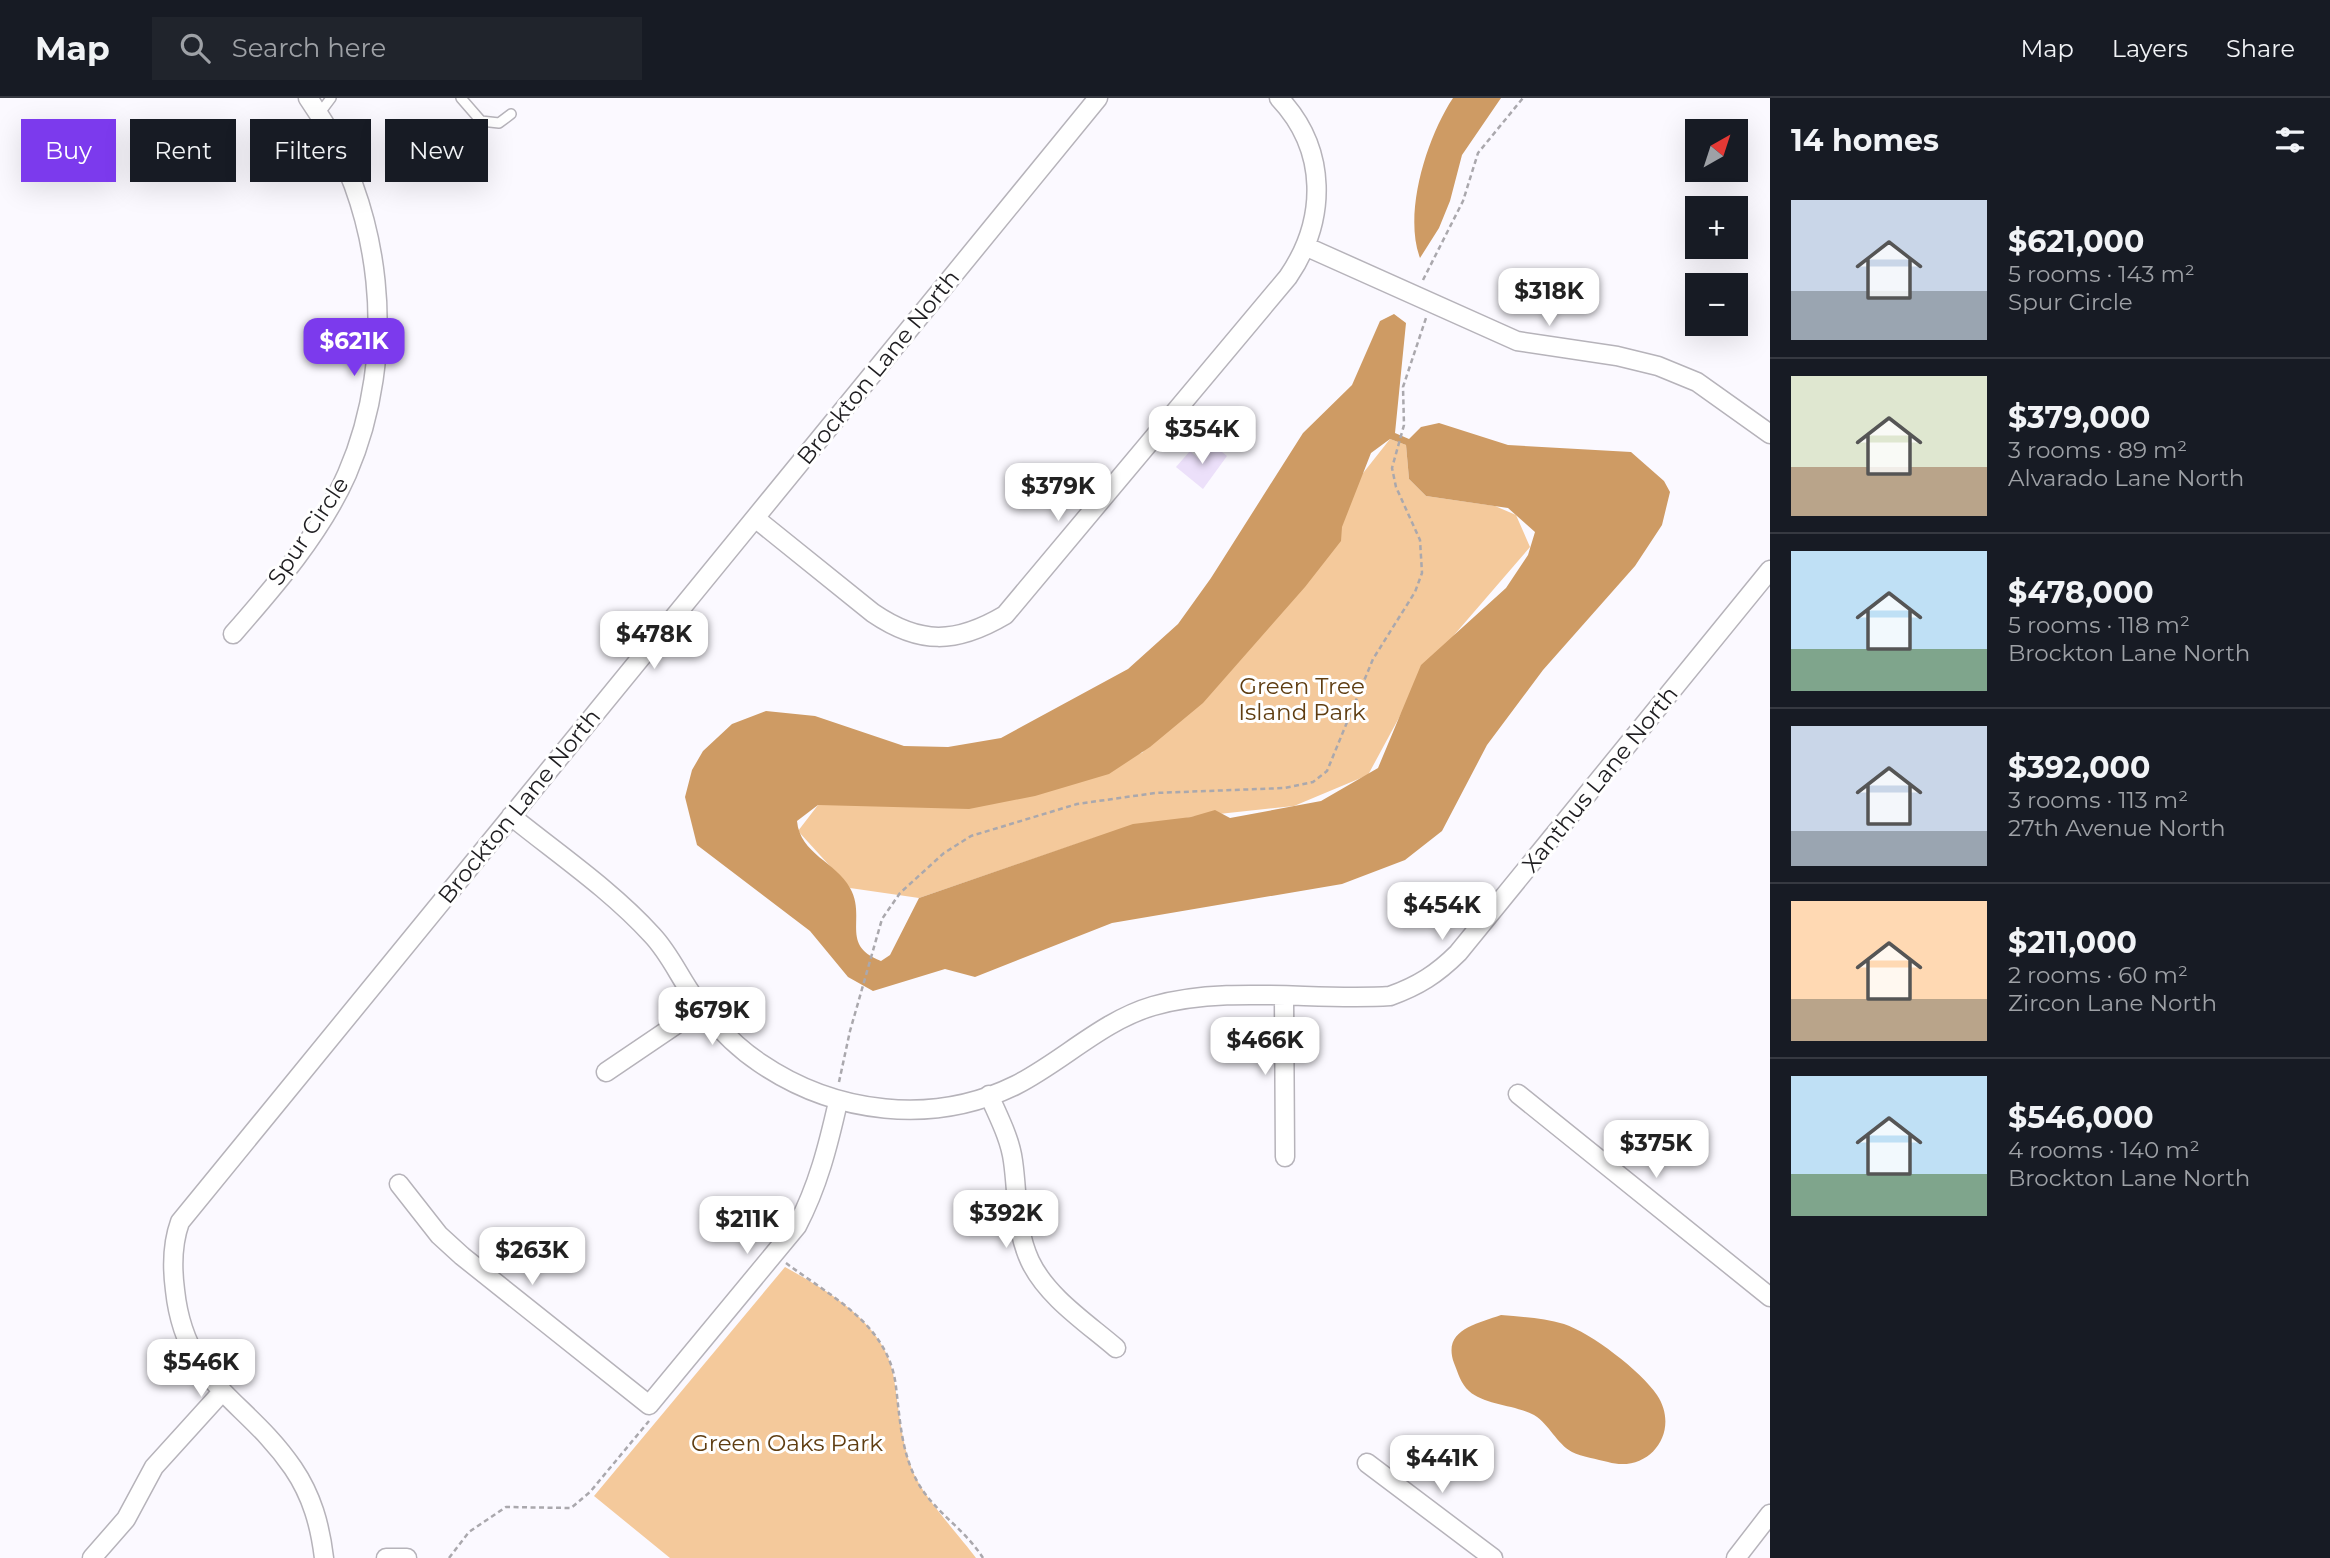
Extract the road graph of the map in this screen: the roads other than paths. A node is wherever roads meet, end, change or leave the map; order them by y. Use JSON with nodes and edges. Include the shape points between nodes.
{"nodes":[{"id":1,"x":308,"y":98,"type":"edge"},
{"id":2,"x":331,"y":98,"type":"edge"},
{"id":3,"x":461,"y":98,"type":"edge"},
{"id":4,"x":1098,"y":98,"type":"edge"},
{"id":5,"x":1279,"y":98,"type":"edge"},
{"id":6,"x":319,"y":114,"type":"junction"},
{"id":7,"x":511,"y":114,"type":"dead end"},
{"id":8,"x":1307,"y":247,"type":"junction"},
{"id":9,"x":1770,"y":434,"type":"edge"},
{"id":10,"x":755,"y":518,"type":"junction"},
{"id":11,"x":1770,"y":569,"type":"edge"},
{"id":12,"x":233,"y":634,"type":"dead end"},
{"id":13,"x":511,"y":816,"type":"junction"},
{"id":14,"x":1284,"y":997,"type":"junction"},
{"id":15,"x":702,"y":1007,"type":"junction"},
{"id":16,"x":606,"y":1072,"type":"dead end"},
{"id":17,"x":838,"y":1094,"type":"junction"},
{"id":18,"x":1518,"y":1094,"type":"dead end"},
{"id":19,"x":989,"y":1095,"type":"junction"},
{"id":20,"x":1285,"y":1157,"type":"dead end"},
{"id":21,"x":399,"y":1184,"type":"dead end"},
{"id":22,"x":1770,"y":1297,"type":"edge"},
{"id":23,"x":1116,"y":1348,"type":"dead end"},
{"id":24,"x":222,"y":1392,"type":"junction"},
{"id":25,"x":1367,"y":1463,"type":"dead end"},
{"id":26,"x":1770,"y":1514,"type":"edge"},
{"id":27,"x":92,"y":1558,"type":"edge"},
{"id":28,"x":324,"y":1558,"type":"edge"},
{"id":29,"x":386,"y":1558,"type":"edge"},
{"id":30,"x":407,"y":1558,"type":"edge"},
{"id":31,"x":1493,"y":1558,"type":"edge"},
{"id":32,"x":1736,"y":1558,"type":"edge"}],
"edges":[{"from":1,"to":6,"type":"street","name":"Spur Circle"},
{"from":2,"to":6,"type":"lane"},
{"from":3,"to":7,"type":"lane","via":[[481,121],[499,123]]},
{"from":4,"to":10,"type":"street","name":"Brockton Lane North"},
{"from":5,"to":8,"type":"street","via":[[1305,133],[1314,160],[1318,190]]},
{"from":6,"to":12,"type":"street","name":"Spur Circle","via":[[360,200],[370,244],[377,292],[373,389],[361,437],[340,488],[291,563]]},
{"from":8,"to":9,"type":"street","via":[[1517,341],[1658,366],[1697,383]]},
{"from":8,"to":10,"type":"street","via":[[1288,277],[1020,598],[984,628],[938,638],[892,626]]},
{"from":10,"to":13,"type":"street","name":"Brockton Lane North"},
{"from":11,"to":14,"type":"street","name":"Xanthus Lane North","via":[[1439,972],[1390,996]]},
{"from":13,"to":15,"type":"street","name":"Xanthus Lane North","via":[[653,936]]},
{"from":13,"to":24,"type":"street","name":"Brockton Lane North","via":[[180,1222],[173,1255],[177,1313],[199,1366]]},
{"from":14,"to":19,"type":"street","name":"Xanthus Lane North","via":[[1222,996],[1152,1006],[1098,1032],[1016,1085]]},
{"from":14,"to":20,"type":"street"},
{"from":15,"to":16,"type":"street"},
{"from":15,"to":17,"type":"street","name":"Xanthus Lane North","via":[[759,1062],[797,1086]]},
{"from":17,"to":19,"type":"street","name":"Xanthus Lane North","via":[[877,1109],[914,1110]]},
{"from":17,"to":21,"type":"street","via":[[812,1198],[797,1226],[649,1405],[462,1256]]},
{"from":18,"to":22,"type":"street"},
{"from":19,"to":23,"type":"street","via":[[1008,1138],[1017,1211],[1030,1262],[1044,1283]]},
{"from":24,"to":27,"type":"street","via":[[153,1467],[126,1519]]},
{"from":24,"to":28,"type":"street","via":[[294,1469],[321,1527]]},
{"from":25,"to":31,"type":"street"},
{"from":26,"to":32,"type":"street"},
{"from":29,"to":30,"type":"street"}]}
